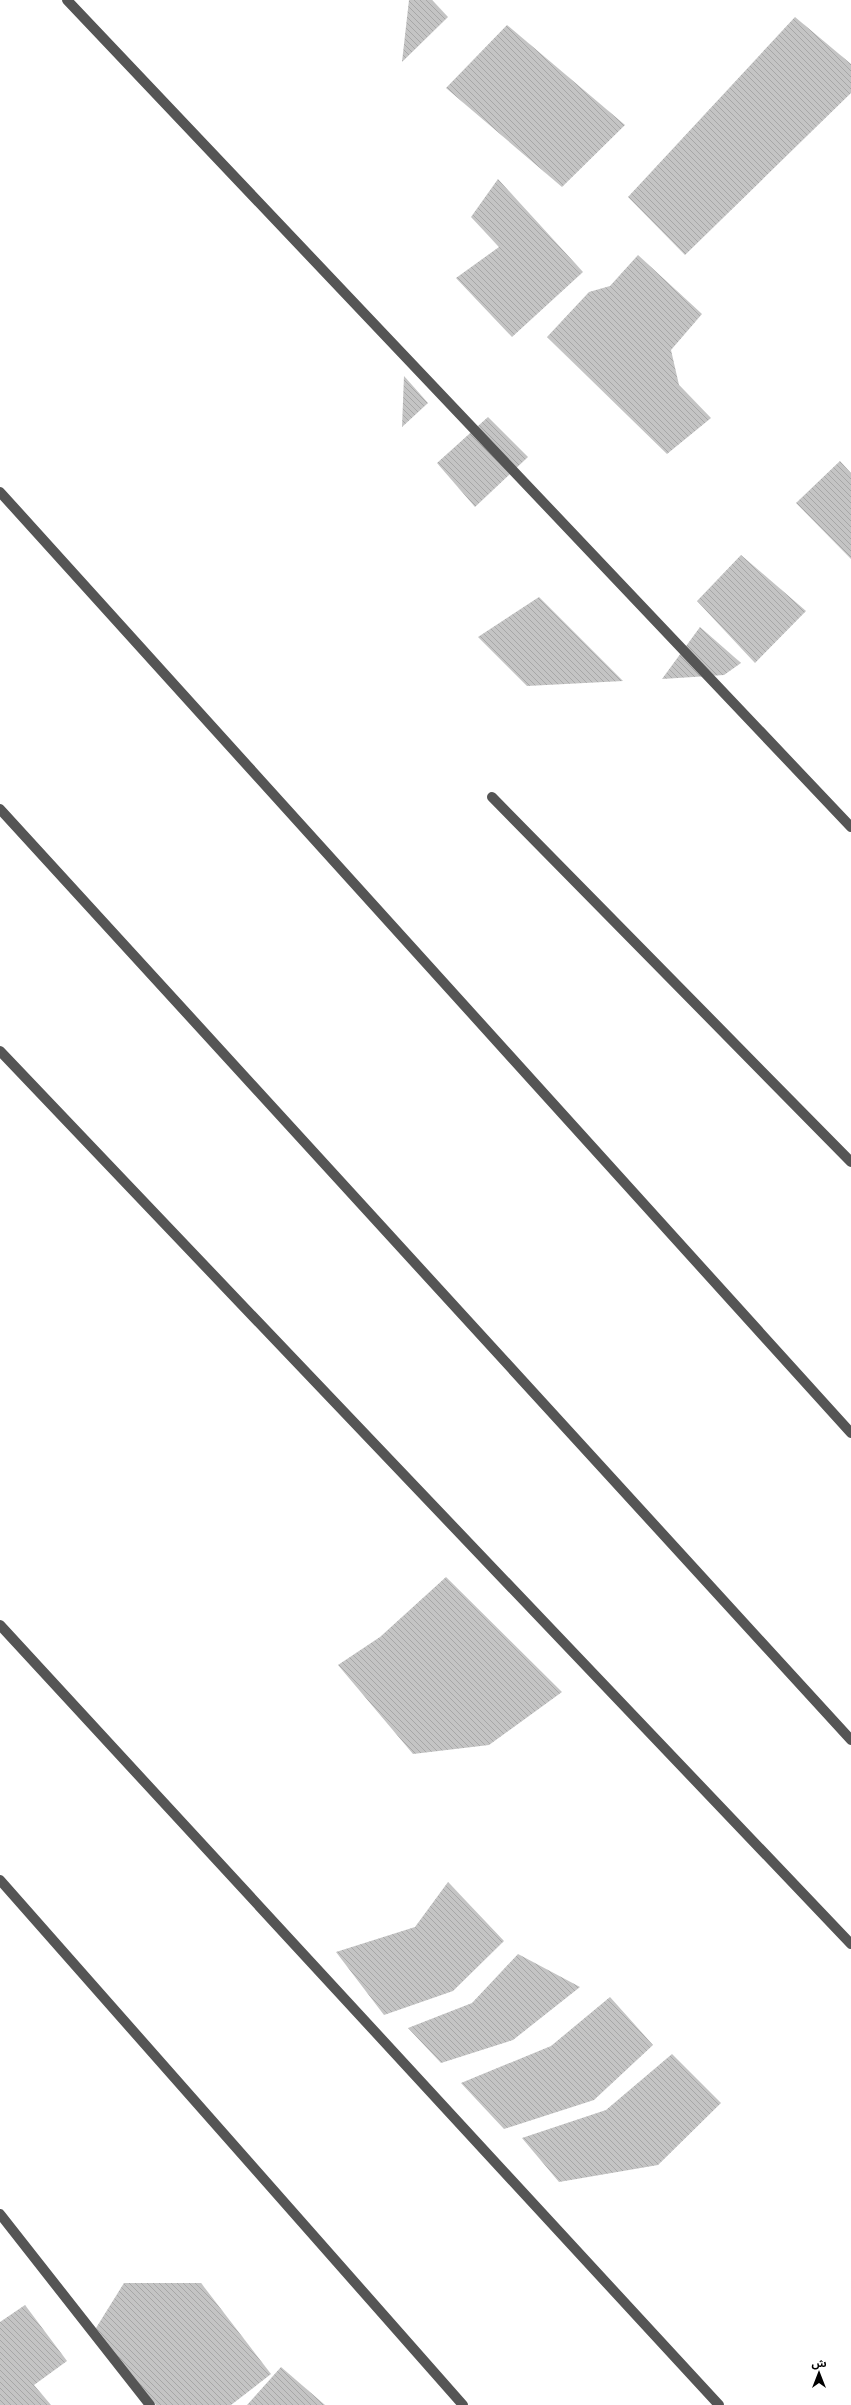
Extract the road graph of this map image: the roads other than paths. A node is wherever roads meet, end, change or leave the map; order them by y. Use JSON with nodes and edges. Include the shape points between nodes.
{"nodes":[{"id":1,"x":67,"y":0,"type":"edge"},
{"id":2,"x":0,"y":492,"type":"edge"},
{"id":3,"x":492,"y":797,"type":"dead end"},
{"id":4,"x":0,"y":809,"type":"edge"},
{"id":5,"x":851,"y":827,"type":"edge"},
{"id":6,"x":0,"y":1051,"type":"edge"},
{"id":7,"x":851,"y":1162,"type":"edge"},
{"id":8,"x":851,"y":1433,"type":"edge"},
{"id":9,"x":0,"y":1625,"type":"edge"},
{"id":10,"x":851,"y":1740,"type":"edge"},
{"id":11,"x":1,"y":1885,"type":"edge"},
{"id":12,"x":851,"y":1944,"type":"edge"},
{"id":13,"x":0,"y":2214,"type":"edge"},
{"id":14,"x":150,"y":2405,"type":"edge"},
{"id":15,"x":463,"y":2405,"type":"edge"},
{"id":16,"x":719,"y":2405,"type":"edge"}],
"edges":[{"from":1,"to":5,"type":"street"},
{"from":2,"to":8,"type":"street"},
{"from":3,"to":7,"type":"street"},
{"from":4,"to":10,"type":"street"},
{"from":6,"to":12,"type":"street"},
{"from":9,"to":16,"type":"street"},
{"from":11,"to":15,"type":"street"},
{"from":13,"to":14,"type":"street"}]}
